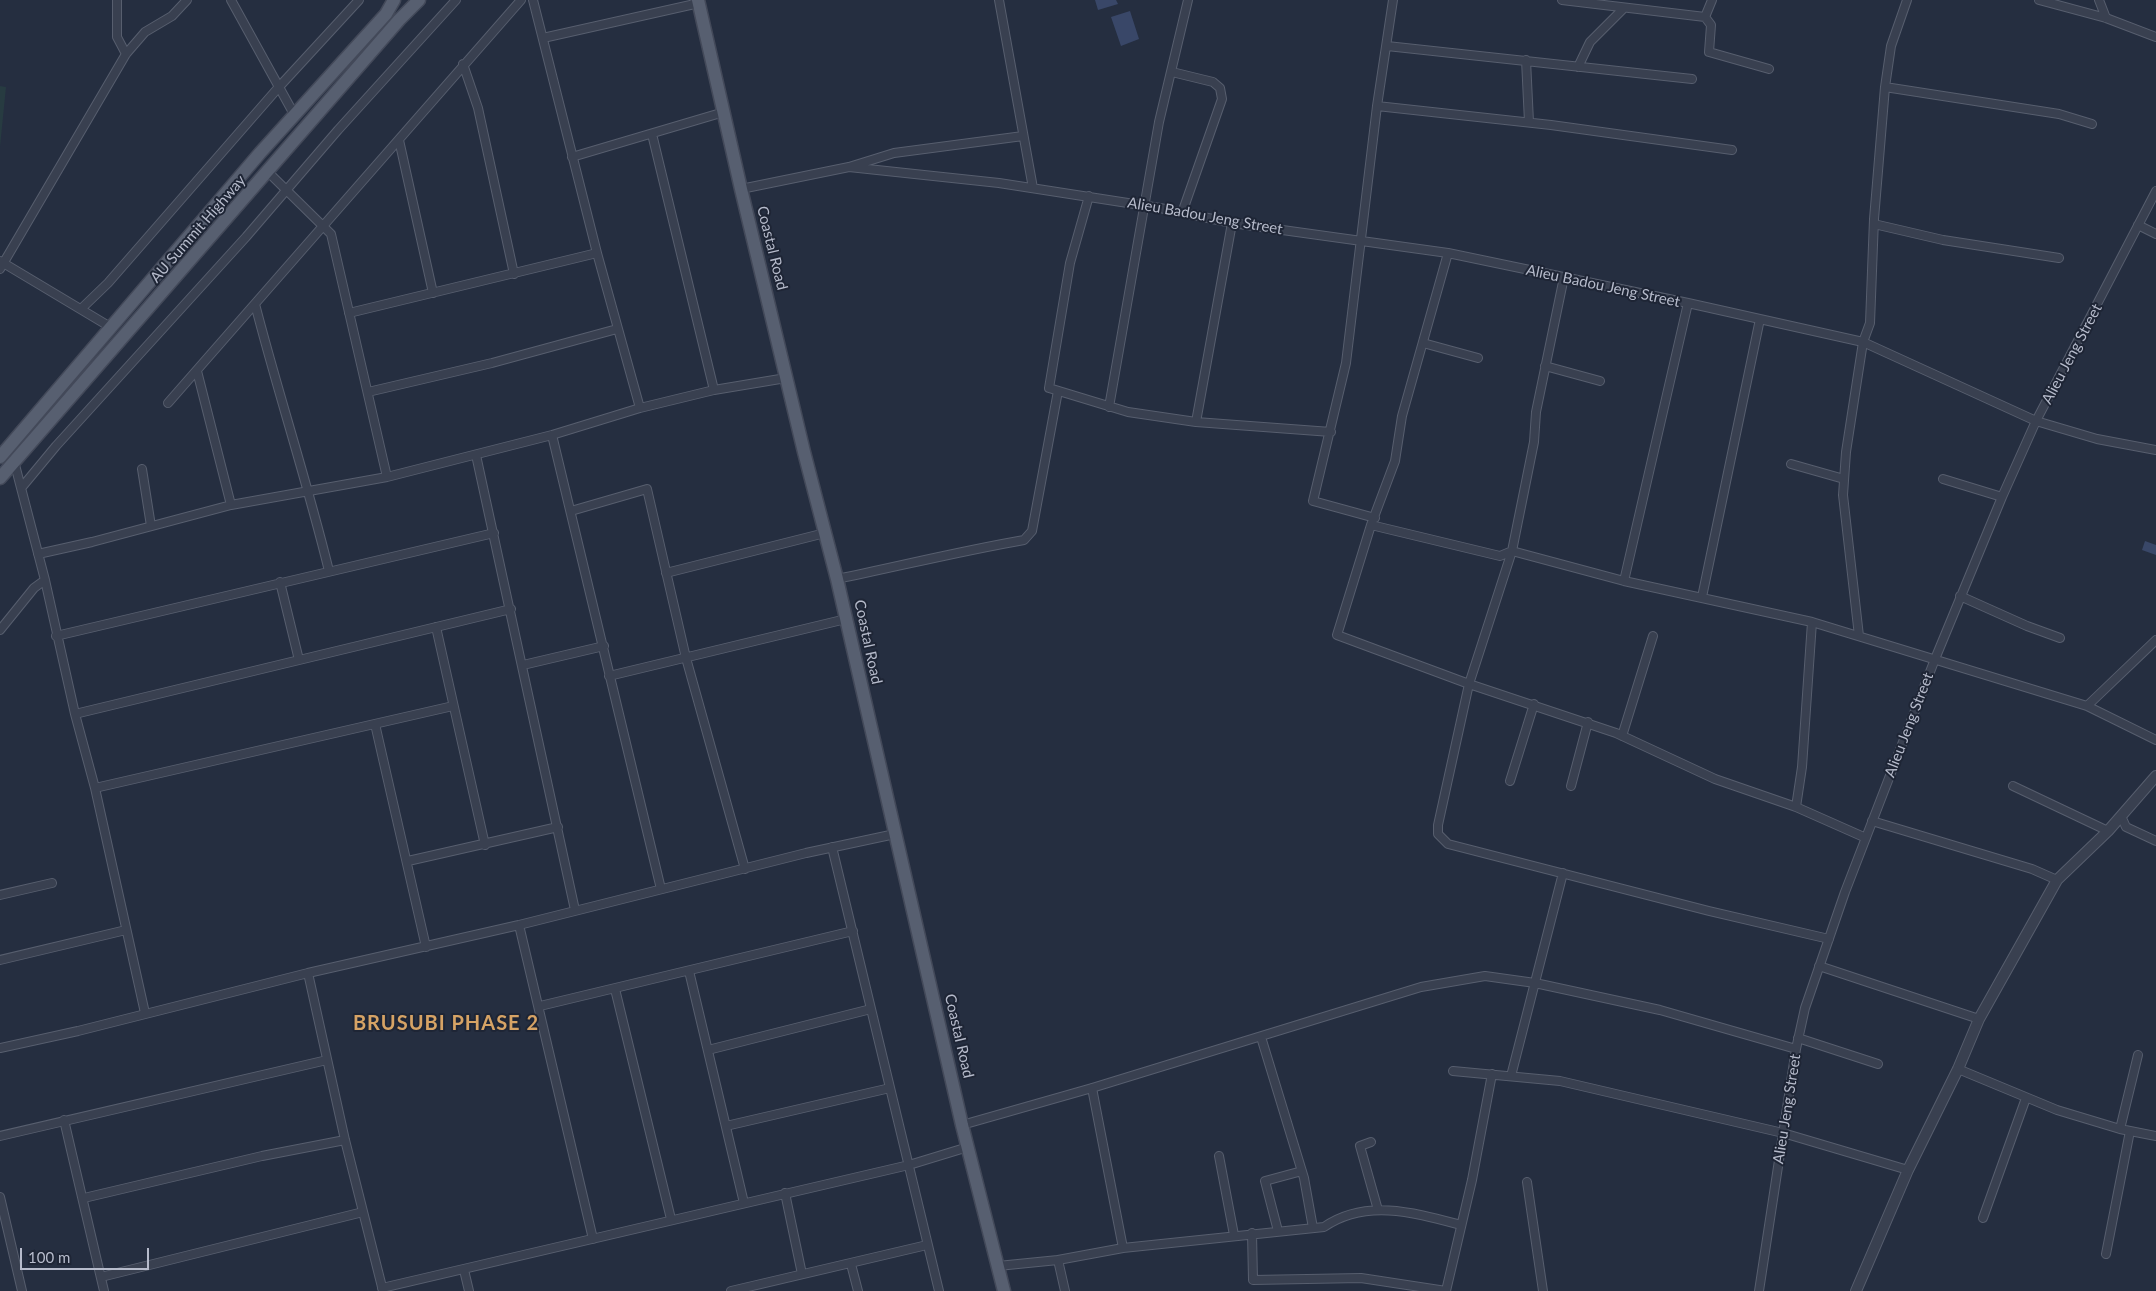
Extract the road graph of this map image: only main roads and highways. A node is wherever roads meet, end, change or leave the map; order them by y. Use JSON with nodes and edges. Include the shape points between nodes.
{"nodes":[{"id":1,"x":394,"y":0,"type":"edge"},
{"id":2,"x":398,"y":0,"type":"edge"},
{"id":3,"x":415,"y":0,"type":"edge"},
{"id":4,"x":419,"y":0,"type":"edge"},
{"id":5,"x":699,"y":1,"type":"edge"},
{"id":6,"x":386,"y":14,"type":"junction"},
{"id":7,"x":399,"y":20,"type":"junction"},
{"id":8,"x":0,"y":457,"type":"edge"},
{"id":9,"x":0,"y":478,"type":"edge"},
{"id":10,"x":1004,"y":1291,"type":"edge"}],
"edges":[{"from":1,"to":6,"type":"main road","name":"AU Summit Highway"},
{"from":2,"to":6,"type":"main road"},
{"from":3,"to":7,"type":"main road"},
{"from":4,"to":7,"type":"main road","name":"AU Summit Highway"},
{"from":5,"to":10,"type":"main road","name":"Coastal Road","via":[[786,378],[837,578],[962,1125]]},
{"from":6,"to":8,"type":"main road","name":"AU Summit Highway","via":[[260,153]]},
{"from":7,"to":9,"type":"main road","name":"AU Summit Highway"}]}
